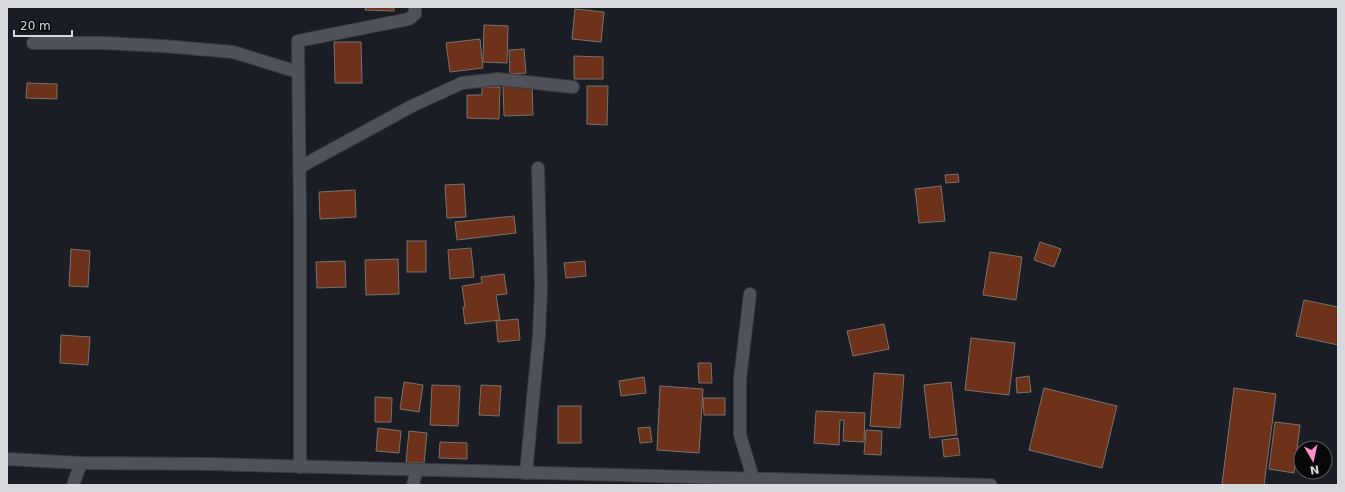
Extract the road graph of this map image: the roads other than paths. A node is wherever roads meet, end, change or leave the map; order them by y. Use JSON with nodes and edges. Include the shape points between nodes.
{"nodes":[{"id":1,"x":415,"y":7,"type":"edge"},
{"id":2,"x":33,"y":43,"type":"dead end"},
{"id":3,"x":298,"y":72,"type":"junction"},
{"id":4,"x":572,"y":87,"type":"dead end"},
{"id":5,"x":300,"y":167,"type":"junction"},
{"id":6,"x":538,"y":168,"type":"dead end"},
{"id":7,"x":750,"y":294,"type":"dead end"},
{"id":8,"x":7,"y":459,"type":"edge"},
{"id":9,"x":81,"y":463,"type":"junction"},
{"id":10,"x":300,"y":467,"type":"junction"},
{"id":11,"x":417,"y":470,"type":"junction"},
{"id":12,"x":526,"y":472,"type":"junction"},
{"id":13,"x":753,"y":478,"type":"junction"},
{"id":14,"x":73,"y":485,"type":"edge"},
{"id":15,"x":413,"y":485,"type":"edge"},
{"id":16,"x":990,"y":485,"type":"edge"}],
"edges":[{"from":1,"to":3,"type":"street","via":[[415,14],[410,19],[298,41]]},
{"from":2,"to":3,"type":"street","via":[[103,43],[233,52]]},
{"from":3,"to":5,"type":"street"},
{"from":4,"to":5,"type":"street","via":[[498,79],[462,83],[412,106]]},
{"from":5,"to":10,"type":"street"},
{"from":6,"to":12,"type":"street","via":[[541,286]]},
{"from":7,"to":13,"type":"street","via":[[740,379],[740,435]]},
{"from":8,"to":9,"type":"street"},
{"from":9,"to":10,"type":"street"},
{"from":9,"to":14,"type":"street"},
{"from":10,"to":11,"type":"street"},
{"from":11,"to":12,"type":"street"},
{"from":11,"to":15,"type":"street"},
{"from":12,"to":13,"type":"street"},
{"from":13,"to":16,"type":"street"}]}
